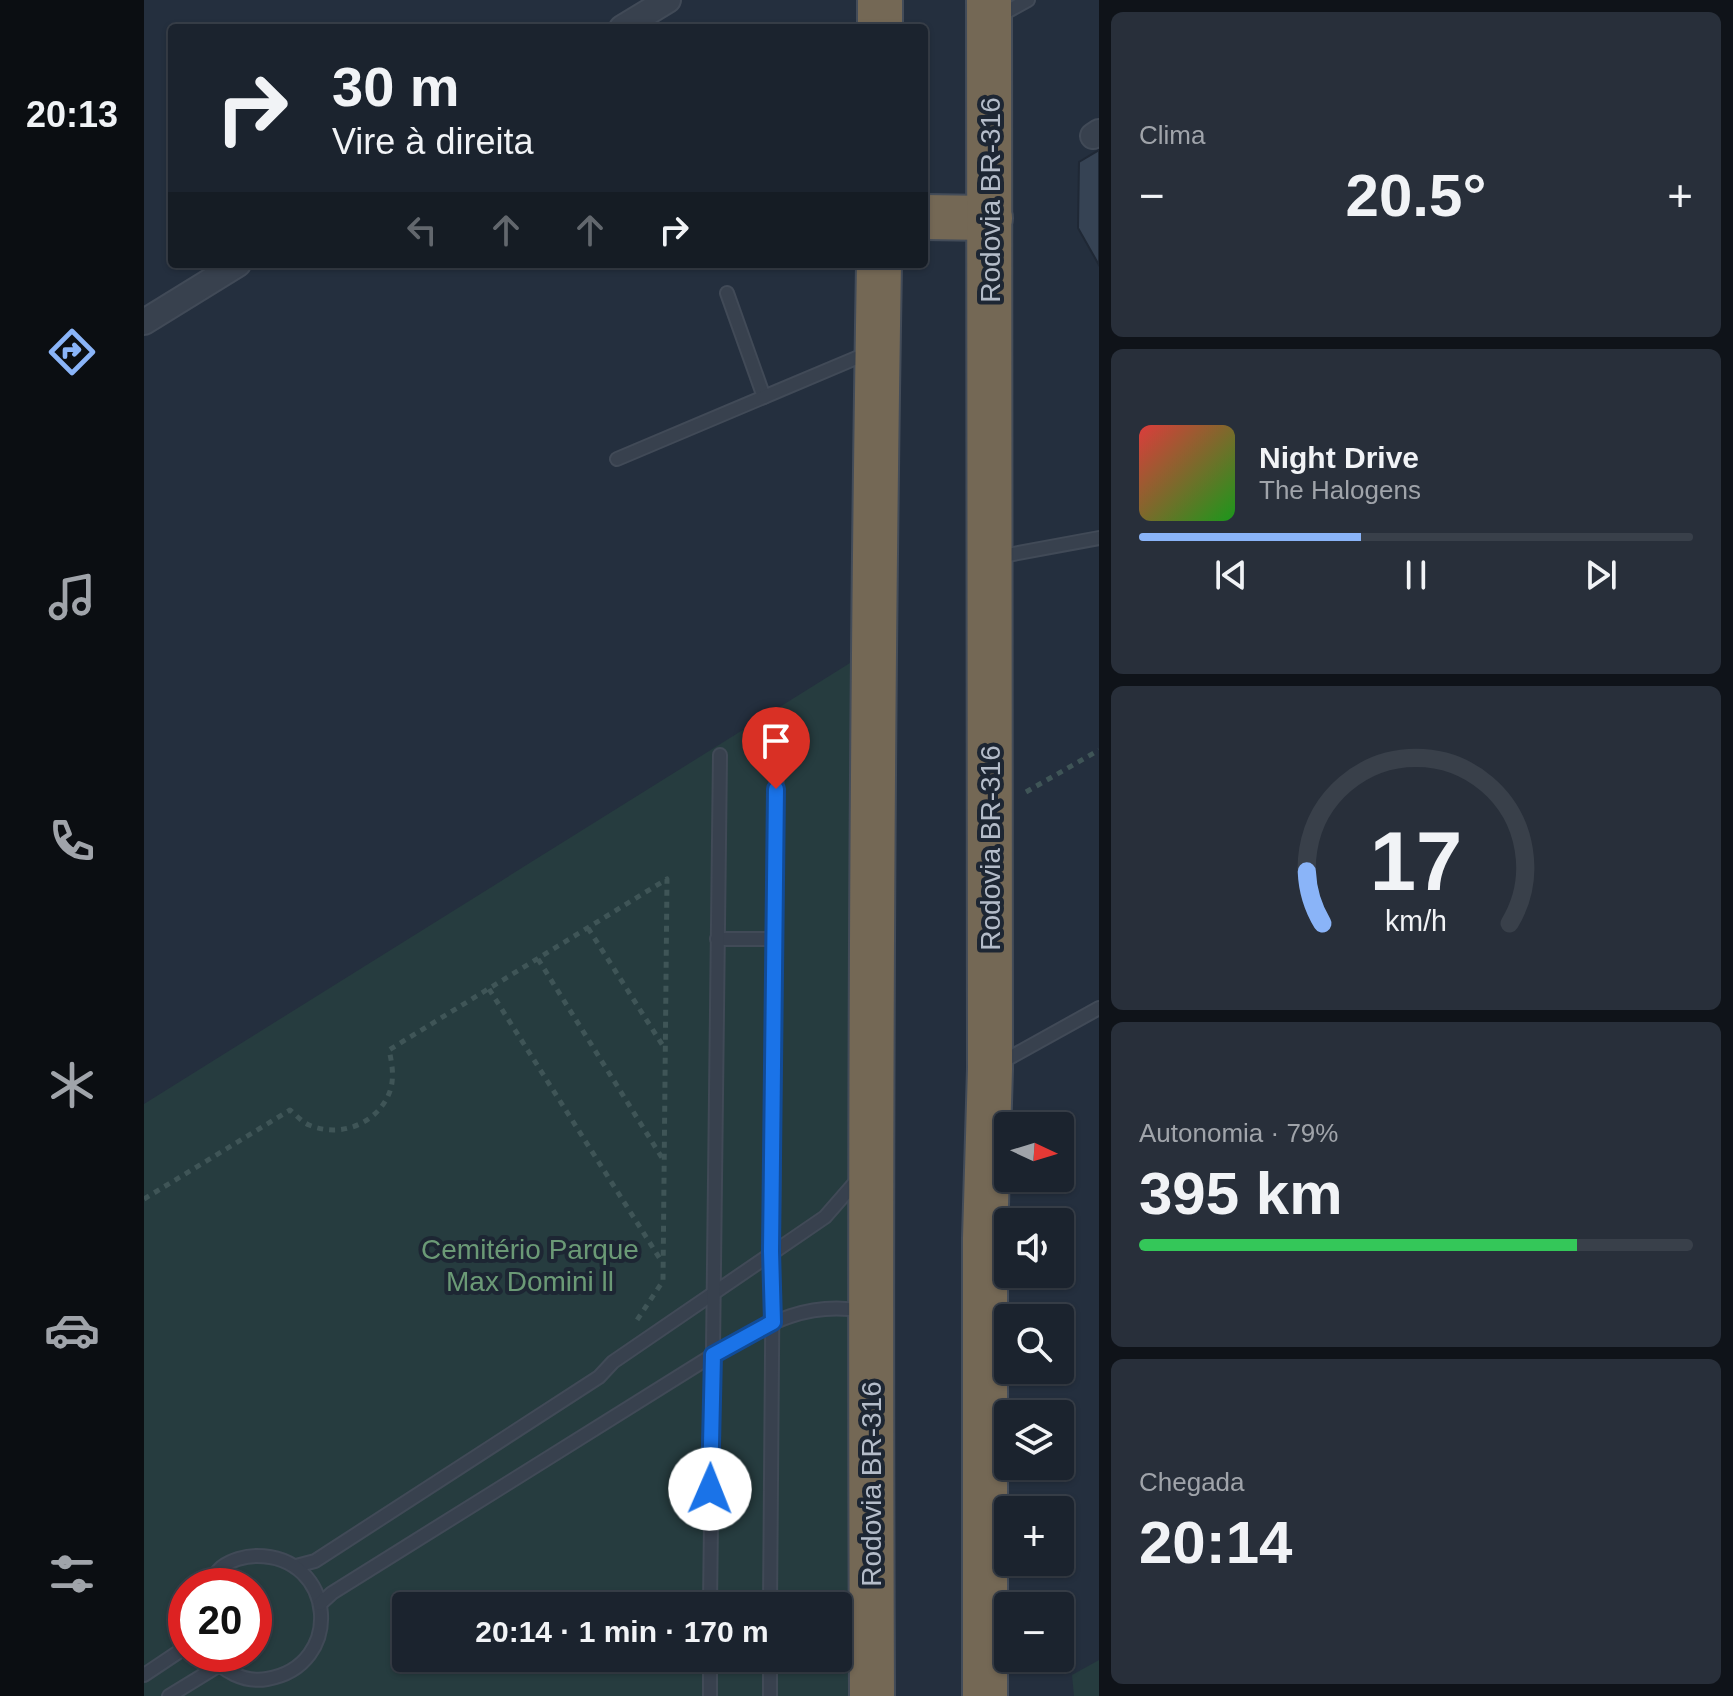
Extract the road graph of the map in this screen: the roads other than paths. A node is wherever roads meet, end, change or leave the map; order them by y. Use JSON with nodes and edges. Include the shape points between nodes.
{"nodes":[{"id":1,"x":668,"y":0,"type":"edge"},
{"id":2,"x":880,"y":0,"type":"edge"},
{"id":3,"x":1028,"y":0,"type":"edge"},
{"id":4,"x":989,"y":11,"type":"edge"},
{"id":5,"x":629,"y":24,"type":"edge"},
{"id":6,"x":880,"y":24,"type":"edge"},
{"id":7,"x":928,"y":217,"type":"edge"},
{"id":8,"x":990,"y":218,"type":"junction"},
{"id":9,"x":232,"y":268,"type":"edge"},
{"id":10,"x":879,"y":268,"type":"edge"},
{"id":11,"x":727,"y":293,"type":"dead end"},
{"id":12,"x":144,"y":322,"type":"edge"},
{"id":13,"x":878,"y":348,"type":"junction"},
{"id":14,"x":764,"y":397,"type":"junction"},
{"id":15,"x":617,"y":459,"type":"dead end"},
{"id":16,"x":1099,"y":538,"type":"edge"},
{"id":17,"x":990,"y":558,"type":"junction"},
{"id":18,"x":777,"y":729,"type":"dead end"},
{"id":19,"x":720,"y":755,"type":"dead end"},
{"id":20,"x":717,"y":939,"type":"junction"},
{"id":21,"x":775,"y":939,"type":"junction"},
{"id":22,"x":1099,"y":1008,"type":"edge"},
{"id":23,"x":990,"y":1069,"type":"junction"},
{"id":24,"x":872,"y":1163,"type":"junction"},
{"id":25,"x":771,"y":1251,"type":"junction"},
{"id":26,"x":712,"y":1294,"type":"junction"},
{"id":27,"x":870,"y":1312,"type":"junction"},
{"id":28,"x":773,"y":1322,"type":"junction"},
{"id":29,"x":713,"y":1355,"type":"junction"},
{"id":30,"x":296,"y":1566,"type":"junction"},
{"id":31,"x":221,"y":1568,"type":"edge"},
{"id":32,"x":710,"y":1592,"type":"edge"},
{"id":33,"x":770,"y":1592,"type":"edge"},
{"id":34,"x":320,"y":1604,"type":"junction"},
{"id":35,"x":168,"y":1659,"type":"edge"},
{"id":36,"x":208,"y":1672,"type":"edge"},
{"id":37,"x":229,"y":1672,"type":"edge"},
{"id":38,"x":710,"y":1672,"type":"edge"},
{"id":39,"x":770,"y":1672,"type":"edge"},
{"id":40,"x":144,"y":1675,"type":"edge"},
{"id":41,"x":169,"y":1696,"type":"edge"},
{"id":42,"x":710,"y":1696,"type":"edge"},
{"id":43,"x":770,"y":1696,"type":"edge"},
{"id":44,"x":872,"y":1696,"type":"edge"},
{"id":45,"x":985,"y":1696,"type":"edge"}],
"edges":[{"from":1,"to":5,"type":"street"},
{"from":2,"to":6,"type":"highway"},
{"from":3,"to":4,"type":"lane"},
{"from":4,"to":8,"type":"highway","name":"Rodovia BR-316"},
{"from":7,"to":8,"type":"highway"},
{"from":8,"to":17,"type":"highway","name":"Rodovia BR-316"},
{"from":9,"to":12,"type":"street"},
{"from":10,"to":13,"type":"highway","name":"Rodovia BR-316"},
{"from":11,"to":14,"type":"lane"},
{"from":13,"to":14,"type":"lane"},
{"from":13,"to":24,"type":"highway","name":"Rodovia BR-316"},
{"from":14,"to":15,"type":"lane"},
{"from":16,"to":17,"type":"lane"},
{"from":17,"to":23,"type":"highway","name":"Rodovia BR-316"},
{"from":18,"to":21,"type":"lane"},
{"from":19,"to":20,"type":"lane"},
{"from":20,"to":21,"type":"lane"},
{"from":20,"to":26,"type":"lane"},
{"from":21,"to":25,"type":"lane"},
{"from":22,"to":23,"type":"lane"},
{"from":23,"to":45,"type":"highway","name":"Rodovia BR-316"},
{"from":24,"to":25,"type":"lane","via":[[825,1217]]},
{"from":24,"to":27,"type":"highway","name":"Rodovia BR-316"},
{"from":25,"to":26,"type":"lane"},
{"from":25,"to":28,"type":"lane"},
{"from":26,"to":29,"type":"lane"},
{"from":26,"to":30,"type":"lane","via":[[599,1377],[315,1561]]},
{"from":27,"to":28,"type":"lane","via":[[840,1307],[807,1310]]},
{"from":27,"to":44,"type":"highway","name":"Rodovia BR-316"},
{"from":28,"to":29,"type":"lane"},
{"from":28,"to":33,"type":"lane"},
{"from":29,"to":32,"type":"lane"},
{"from":29,"to":34,"type":"lane"},
{"from":30,"to":31,"type":"lane","via":[[272,1556],[246,1556]]},
{"from":30,"to":34,"type":"lane","via":[[312,1583]]},
{"from":34,"to":37,"type":"lane","via":[[315,1648],[301,1665],[282,1677],[259,1681]]},
{"from":35,"to":40,"type":"lane"},
{"from":36,"to":41,"type":"lane"},
{"from":38,"to":42,"type":"lane"},
{"from":39,"to":43,"type":"lane"}]}
